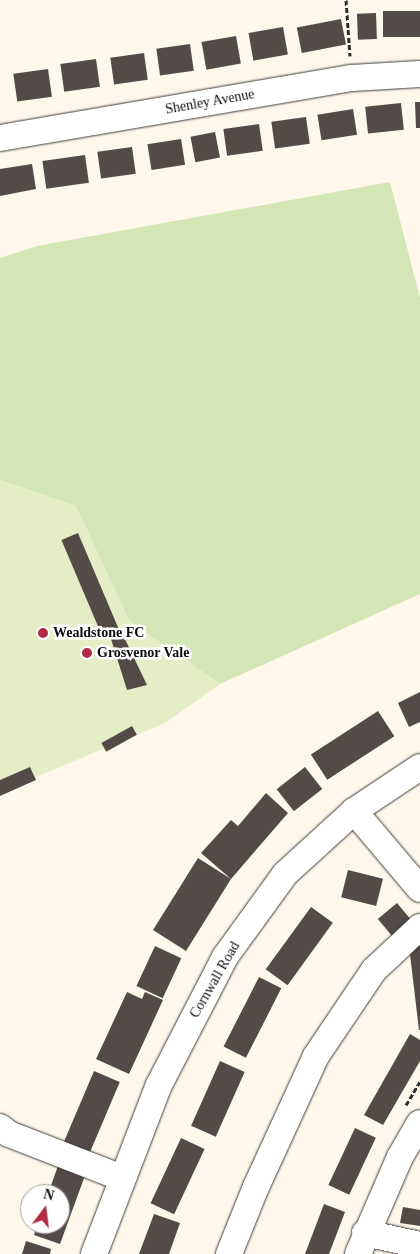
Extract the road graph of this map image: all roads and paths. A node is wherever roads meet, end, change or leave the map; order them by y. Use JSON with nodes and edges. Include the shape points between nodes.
{"nodes":[{"id":1,"x":346,"y":0,"type":"edge"},
{"id":2,"x":351,"y":62,"type":"dead end"},
{"id":3,"x":420,"y":74,"type":"edge"},
{"id":4,"x":0,"y":138,"type":"edge"},
{"id":5,"x":420,"y":767,"type":"edge"},
{"id":6,"x":354,"y":811,"type":"junction"},
{"id":7,"x":420,"y":889,"type":"edge"},
{"id":8,"x":420,"y":927,"type":"edge"},
{"id":9,"x":420,"y":1123,"type":"edge"},
{"id":10,"x":0,"y":1127,"type":"edge"},
{"id":11,"x":122,"y":1178,"type":"junction"},
{"id":12,"x":362,"y":1244,"type":"edge"},
{"id":13,"x":420,"y":1245,"type":"edge"},
{"id":14,"x":94,"y":1254,"type":"edge"},
{"id":15,"x":229,"y":1254,"type":"edge"}],
"edges":[{"from":1,"to":2,"type":"path"},
{"from":3,"to":4,"type":"street","name":"Shenley Avenue","via":[[352,78]]},
{"from":5,"to":6,"type":"street","name":"Cornwall Road"},
{"from":6,"to":7,"type":"street"},
{"from":6,"to":11,"type":"street","name":"Cornwall Road","via":[[285,874],[225,957],[159,1084]]},
{"from":8,"to":15,"type":"street","via":[[374,970],[316,1056]]},
{"from":9,"to":12,"type":"street"},
{"from":10,"to":11,"type":"street"},
{"from":11,"to":14,"type":"street","name":"Cornwall Road"},
{"from":12,"to":13,"type":"street"}]}
